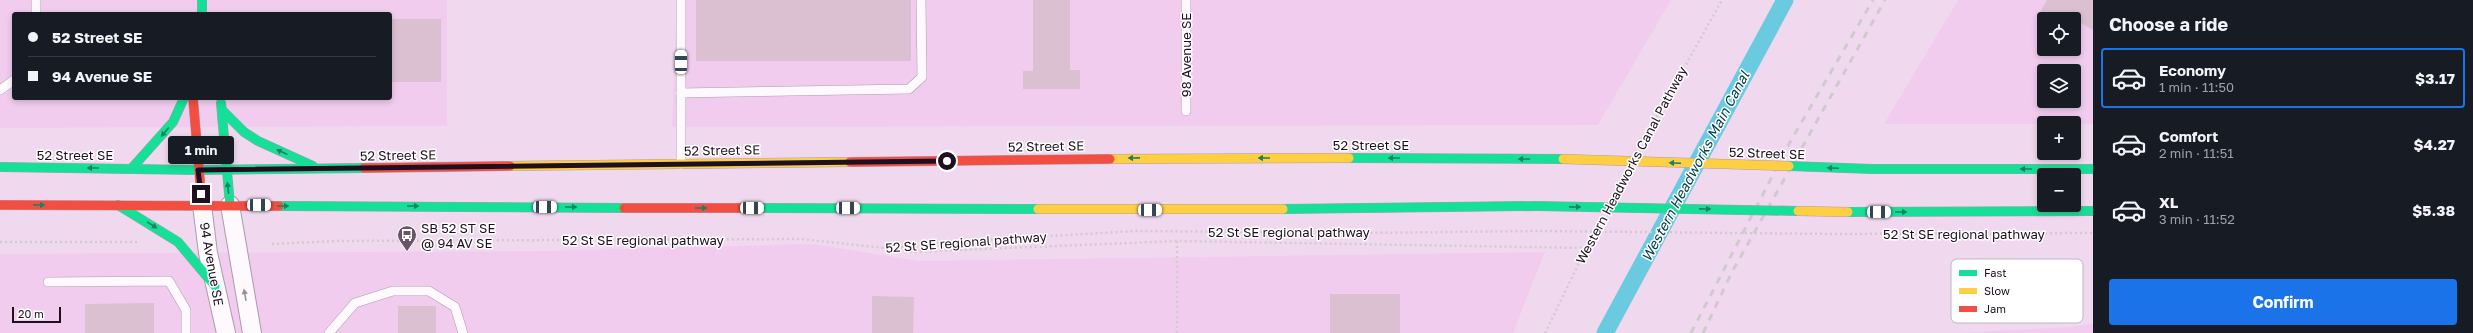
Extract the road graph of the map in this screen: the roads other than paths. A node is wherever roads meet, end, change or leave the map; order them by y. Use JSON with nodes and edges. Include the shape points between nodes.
{"nodes":[{"id":1,"x":36,"y":0,"type":"edge"},
{"id":2,"x":202,"y":0,"type":"edge"},
{"id":3,"x":681,"y":0,"type":"edge"},
{"id":4,"x":922,"y":0,"type":"edge"},
{"id":5,"x":1186,"y":0,"type":"edge"},
{"id":6,"x":36,"y":12,"type":"edge"},
{"id":7,"x":202,"y":12,"type":"edge"},
{"id":8,"x":12,"y":81,"type":"edge"},
{"id":9,"x":0,"y":90,"type":"edge"},
{"id":10,"x":681,"y":93,"type":"junction"},
{"id":11,"x":183,"y":100,"type":"edge"},
{"id":12,"x":193,"y":100,"type":"edge"},
{"id":13,"x":221,"y":100,"type":"edge"},
{"id":14,"x":222,"y":110,"type":"junction"},
{"id":15,"x":1186,"y":110,"type":"dead end"},
{"id":16,"x":681,"y":164,"type":"junction"},
{"id":17,"x":0,"y":167,"type":"edge"},
{"id":18,"x":132,"y":168,"type":"junction"},
{"id":19,"x":317,"y":169,"type":"junction"},
{"id":20,"x":2093,"y":169,"type":"edge"},
{"id":21,"x":198,"y":170,"type":"junction"},
{"id":22,"x":226,"y":170,"type":"junction"},
{"id":23,"x":0,"y":205,"type":"edge"},
{"id":24,"x":118,"y":205,"type":"junction"},
{"id":25,"x":202,"y":205,"type":"junction"},
{"id":26,"x":230,"y":205,"type":"junction"},
{"id":27,"x":2093,"y":211,"type":"edge"},
{"id":28,"x":48,"y":282,"type":"dead end"},
{"id":29,"x":215,"y":286,"type":"junction"},
{"id":30,"x":186,"y":333,"type":"edge"},
{"id":31,"x":226,"y":333,"type":"edge"},
{"id":32,"x":252,"y":333,"type":"edge"},
{"id":33,"x":328,"y":333,"type":"edge"},
{"id":34,"x":463,"y":333,"type":"edge"}],
"edges":[{"from":1,"to":6,"type":"lane"},
{"from":2,"to":7,"type":"main road"},
{"from":3,"to":10,"type":"lane"},
{"from":4,"to":10,"type":"lane","via":[[922,77],[909,89]]},
{"from":5,"to":15,"type":"lane","name":"98 Avenue SE"},
{"from":8,"to":9,"type":"lane"},
{"from":10,"to":16,"type":"lane"},
{"from":11,"to":18,"type":"main road","one_way":true,"via":[[172,122]]},
{"from":12,"to":21,"type":"main road","name":"94 Avenue SE"},
{"from":13,"to":14,"type":"main road","name":"94 Avenue SE"},
{"from":19,"to":14,"type":"main road","one_way":true,"via":[[258,141],[244,132]]},
{"from":14,"to":22,"type":"main road","name":"94 Avenue SE"},
{"from":16,"to":19,"type":"main road","name":"52 Street SE"},
{"from":20,"to":16,"type":"main road","name":"52 Street SE","one_way":true,"bridge":true,"via":[[1872,169],[1563,159],[1182,158]]},
{"from":18,"to":17,"type":"main road","name":"52 Street SE","one_way":true},
{"from":18,"to":21,"type":"main road","name":"52 Street SE"},
{"from":19,"to":22,"type":"main road","name":"52 Street SE"},
{"from":21,"to":22,"type":"main road","name":"52 Street SE"},
{"from":21,"to":25,"type":"main road","name":"94 Avenue SE"},
{"from":26,"to":22,"type":"main road","name":"94 Avenue SE","one_way":true},
{"from":23,"to":24,"type":"main road","one_way":true},
{"from":24,"to":25,"type":"main road"},
{"from":24,"to":29,"type":"main road","one_way":true,"via":[[178,242]]},
{"from":25,"to":26,"type":"main road"},
{"from":25,"to":29,"type":"street","name":"94 Avenue SE"},
{"from":26,"to":27,"type":"main road","one_way":true,"bridge":true,"via":[[1174,210],[1536,206],[1848,212]]},
{"from":32,"to":26,"type":"street","name":"94 Avenue SE","one_way":true},
{"from":28,"to":30,"type":"lane","via":[[169,281],[186,310]]},
{"from":29,"to":31,"type":"street","name":"94 Avenue SE"},
{"from":33,"to":34,"type":"lane","via":[[355,303],[393,291],[428,291],[455,307]]}]}
